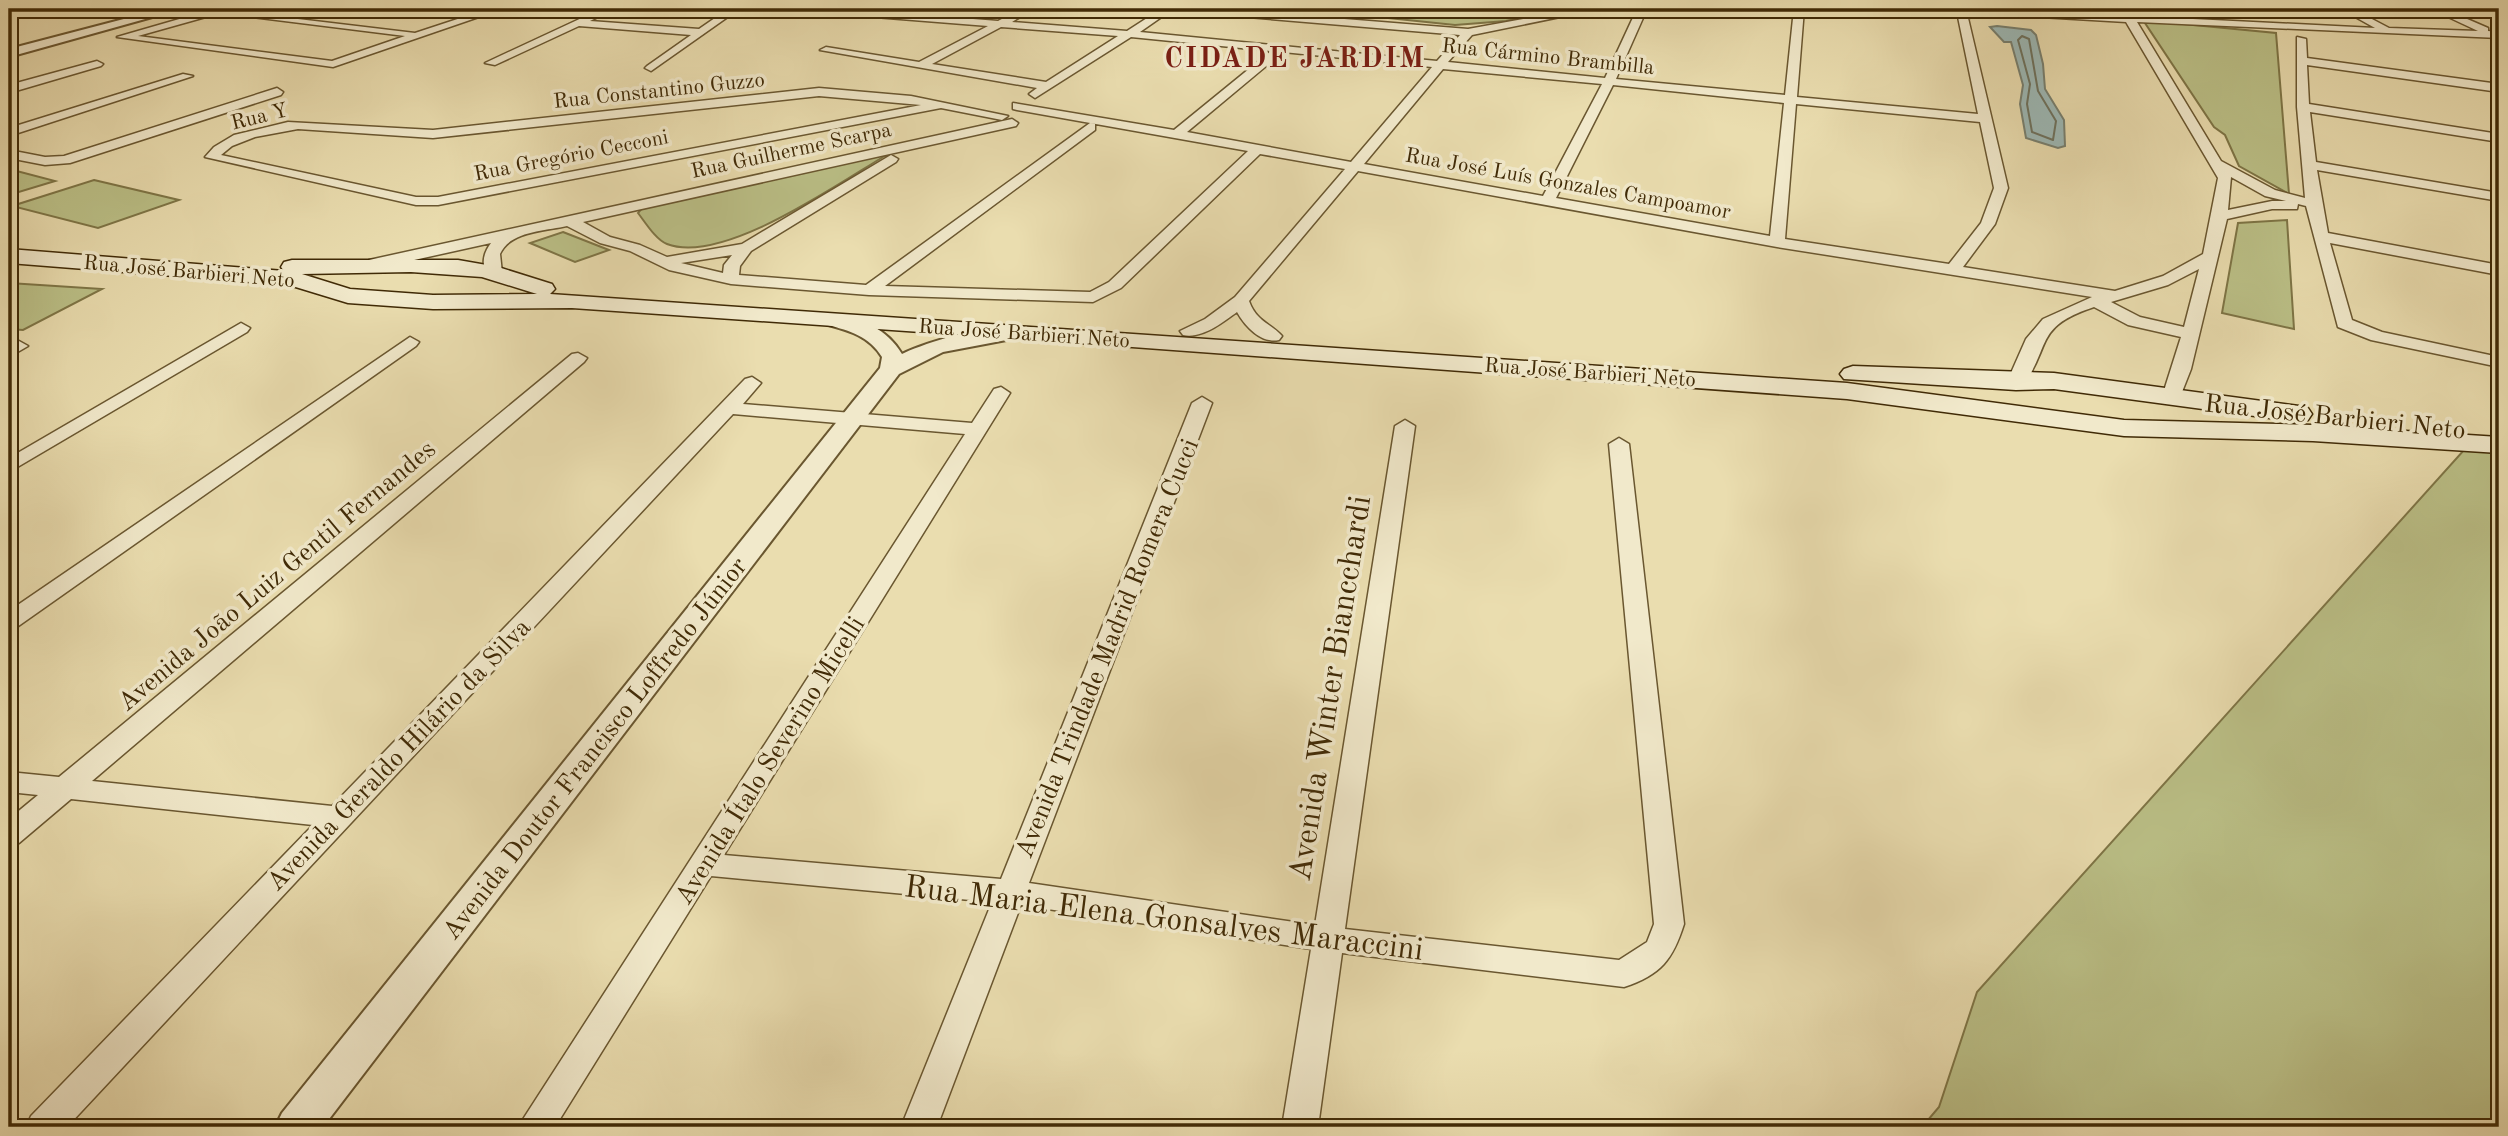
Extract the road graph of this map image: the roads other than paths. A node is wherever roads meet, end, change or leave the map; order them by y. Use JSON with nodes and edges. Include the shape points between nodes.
{"nodes":[{"id":1,"x":150,"y":9,"type":"edge"},
{"id":2,"x":175,"y":9,"type":"edge"},
{"id":3,"x":222,"y":9,"type":"edge"},
{"id":4,"x":497,"y":9,"type":"edge"},
{"id":5,"x":609,"y":9,"type":"edge"},
{"id":6,"x":734,"y":9,"type":"edge"},
{"id":7,"x":812,"y":9,"type":"edge"},
{"id":8,"x":1028,"y":9,"type":"edge"},
{"id":9,"x":1168,"y":9,"type":"edge"},
{"id":10,"x":1188,"y":9,"type":"edge"},
{"id":11,"x":1594,"y":9,"type":"edge"},
{"id":12,"x":1642,"y":9,"type":"edge"},
{"id":13,"x":1799,"y":9,"type":"edge"},
{"id":14,"x":1857,"y":9,"type":"edge"},
{"id":15,"x":2346,"y":9,"type":"edge"},
{"id":16,"x":2436,"y":9,"type":"edge"},
{"id":17,"x":883,"y":10,"type":"edge"},
{"id":18,"x":1958,"y":11,"type":"edge"},
{"id":19,"x":2054,"y":14,"type":"edge"},
{"id":20,"x":2265,"y":15,"type":"dead end"},
{"id":21,"x":2129,"y":16,"type":"edge"},
{"id":22,"x":1002,"y":23,"type":"junction"},
{"id":23,"x":578,"y":24,"type":"junction"},
{"id":24,"x":2288,"y":28,"type":"junction"},
{"id":25,"x":701,"y":32,"type":"junction"},
{"id":26,"x":1468,"y":32,"type":"junction"},
{"id":27,"x":2393,"y":32,"type":"junction"},
{"id":28,"x":1130,"y":34,"type":"junction"},
{"id":29,"x":419,"y":35,"type":"junction"},
{"id":30,"x":2496,"y":35,"type":"edge"},
{"id":31,"x":2301,"y":39,"type":"dead end"},
{"id":32,"x":9,"y":47,"type":"edge"},
{"id":33,"x":26,"y":49,"type":"junction"},
{"id":34,"x":1280,"y":49,"type":"junction"},
{"id":35,"x":826,"y":50,"type":"dead end"},
{"id":36,"x":9,"y":53,"type":"edge"},
{"id":37,"x":2303,"y":61,"type":"junction"},
{"id":38,"x":491,"y":63,"type":"dead end"},
{"id":39,"x":97,"y":64,"type":"dead end"},
{"id":40,"x":1440,"y":65,"type":"junction"},
{"id":41,"x":919,"y":66,"type":"junction"},
{"id":42,"x":651,"y":68,"type":"dead end"},
{"id":43,"x":187,"y":76,"type":"dead end"},
{"id":44,"x":1609,"y":82,"type":"junction"},
{"id":45,"x":1048,"y":86,"type":"junction"},
{"id":46,"x":2499,"y":88,"type":"edge"},
{"id":47,"x":9,"y":89,"type":"edge"},
{"id":48,"x":277,"y":92,"type":"dead end"},
{"id":49,"x":1790,"y":99,"type":"junction"},
{"id":50,"x":939,"y":105,"type":"junction"},
{"id":51,"x":1017,"y":106,"type":"junction"},
{"id":52,"x":2303,"y":107,"type":"junction"},
{"id":53,"x":1061,"y":115,"type":"junction"},
{"id":54,"x":1002,"y":116,"type":"junction"},
{"id":55,"x":1986,"y":120,"type":"junction"},
{"id":56,"x":320,"y":126,"type":"joint"},
{"id":57,"x":1090,"y":127,"type":"dead end"},
{"id":58,"x":987,"y":128,"type":"junction"},
{"id":59,"x":9,"y":132,"type":"edge"},
{"id":60,"x":1177,"y":134,"type":"junction"},
{"id":61,"x":2499,"y":138,"type":"edge"},
{"id":62,"x":1254,"y":153,"type":"dead end"},
{"id":63,"x":9,"y":154,"type":"edge"},
{"id":64,"x":212,"y":157,"type":"joint"},
{"id":65,"x":891,"y":159,"type":"dead end"},
{"id":66,"x":2218,"y":164,"type":"junction"},
{"id":67,"x":2312,"y":165,"type":"junction"},
{"id":68,"x":1354,"y":166,"type":"junction"},
{"id":69,"x":2499,"y":197,"type":"edge"},
{"id":70,"x":1547,"y":201,"type":"junction"},
{"id":71,"x":2314,"y":207,"type":"junction"},
{"id":72,"x":598,"y":214,"type":"junction"},
{"id":73,"x":2220,"y":216,"type":"junction"},
{"id":74,"x":567,"y":220,"type":"junction"},
{"id":75,"x":531,"y":228,"type":"junction"},
{"id":76,"x":2320,"y":236,"type":"junction"},
{"id":77,"x":1777,"y":242,"type":"junction"},
{"id":78,"x":9,"y":247,"type":"edge"},
{"id":79,"x":635,"y":248,"type":"junction"},
{"id":80,"x":746,"y":248,"type":"junction"},
{"id":81,"x":9,"y":256,"type":"edge"},
{"id":82,"x":2210,"y":256,"type":"junction"},
{"id":83,"x":663,"y":262,"type":"junction"},
{"id":84,"x":369,"y":265,"type":"junction"},
{"id":85,"x":1954,"y":268,"type":"junction"},
{"id":86,"x":2499,"y":270,"type":"edge"},
{"id":87,"x":494,"y":273,"type":"junction"},
{"id":88,"x":731,"y":279,"type":"junction"},
{"id":89,"x":2164,"y":282,"type":"junction"},
{"id":90,"x":869,"y":290,"type":"junction"},
{"id":91,"x":330,"y":291,"type":"junction"},
{"id":92,"x":2199,"y":293,"type":"junction"},
{"id":93,"x":2113,"y":295,"type":"junction"},
{"id":94,"x":1073,"y":299,"type":"joint"},
{"id":95,"x":459,"y":300,"type":"junction"},
{"id":96,"x":1241,"y":301,"type":"junction"},
{"id":97,"x":2096,"y":301,"type":"junction"},
{"id":98,"x":835,"y":321,"type":"junction"},
{"id":99,"x":241,"y":328,"type":"dead end"},
{"id":100,"x":1189,"y":331,"type":"junction"},
{"id":101,"x":1023,"y":332,"type":"junction"},
{"id":102,"x":2190,"y":334,"type":"junction"},
{"id":103,"x":1273,"y":337,"type":"junction"},
{"id":104,"x":410,"y":342,"type":"dead end"},
{"id":105,"x":578,"y":358,"type":"dead end"},
{"id":106,"x":2499,"y":362,"type":"edge"},
{"id":107,"x":891,"y":369,"type":"junction"},
{"id":108,"x":2016,"y":382,"type":"junction"},
{"id":109,"x":752,"y":383,"type":"dead end"},
{"id":110,"x":1001,"y":393,"type":"dead end"},
{"id":111,"x":2171,"y":397,"type":"junction"},
{"id":112,"x":1202,"y":403,"type":"dead end"},
{"id":113,"x":726,"y":408,"type":"junction"},
{"id":114,"x":2042,"y":415,"type":"junction"},
{"id":115,"x":850,"y":418,"type":"junction"},
{"id":116,"x":1405,"y":426,"type":"dead end"},
{"id":117,"x":2171,"y":427,"type":"junction"},
{"id":118,"x":976,"y":429,"type":"junction"},
{"id":119,"x":2499,"y":433,"type":"edge"},
{"id":120,"x":1619,"y":444,"type":"dead end"},
{"id":121,"x":2499,"y":445,"type":"edge"},
{"id":122,"x":9,"y":466,"type":"edge"},
{"id":123,"x":9,"y":622,"type":"edge"},
{"id":124,"x":9,"y":782,"type":"edge"},
{"id":125,"x":64,"y":789,"type":"junction"},
{"id":126,"x":337,"y":817,"type":"junction"},
{"id":127,"x":9,"y":835,"type":"edge"},
{"id":128,"x":703,"y":864,"type":"junction"},
{"id":129,"x":1010,"y":892,"type":"junction"},
{"id":130,"x":1326,"y":939,"type":"junction"},
{"id":131,"x":1624,"y":974,"type":"joint"},
{"id":132,"x":44,"y":1127,"type":"edge"},
{"id":133,"x":297,"y":1127,"type":"edge"},
{"id":134,"x":536,"y":1127,"type":"edge"},
{"id":135,"x":919,"y":1127,"type":"edge"},
{"id":136,"x":1300,"y":1127,"type":"edge"}],
"edges":[{"from":1,"to":32,"type":"street"},
{"from":2,"to":33,"type":"street"},
{"from":3,"to":29,"type":"street"},
{"from":3,"to":29,"type":"street","via":[[122,37],[333,64]]},
{"from":4,"to":29,"type":"street"},
{"from":5,"to":23,"type":"street"},
{"from":6,"to":25,"type":"street"},
{"from":7,"to":17,"type":"street","name":"Rua Cármino Brambilla"},
{"from":8,"to":22,"type":"street"},
{"from":9,"to":28,"type":"street"},
{"from":10,"to":26,"type":"street"},
{"from":11,"to":26,"type":"street"},
{"from":12,"to":44,"type":"street"},
{"from":13,"to":49,"type":"street"},
{"from":14,"to":18,"type":"street"},
{"from":15,"to":27,"type":"street"},
{"from":16,"to":30,"type":"street"},
{"from":17,"to":22,"type":"street","name":"Rua Cármino Brambilla"},
{"from":18,"to":19,"type":"street"},
{"from":18,"to":55,"type":"street"},
{"from":19,"to":21,"type":"street"},
{"from":20,"to":24,"type":"street"},
{"from":21,"to":24,"type":"street"},
{"from":21,"to":66,"type":"street"},
{"from":22,"to":28,"type":"street","name":"Rua Cármino Brambilla"},
{"from":22,"to":41,"type":"street"},
{"from":23,"to":25,"type":"street"},
{"from":23,"to":38,"type":"street"},
{"from":24,"to":27,"type":"street"},
{"from":25,"to":42,"type":"street"},
{"from":26,"to":40,"type":"street"},
{"from":27,"to":30,"type":"street"},
{"from":28,"to":34,"type":"street","name":"Rua Cármino Brambilla"},
{"from":28,"to":45,"type":"street"},
{"from":31,"to":37,"type":"street"},
{"from":32,"to":33,"type":"street"},
{"from":33,"to":36,"type":"street"},
{"from":34,"to":40,"type":"street","name":"Rua Cármino Brambilla"},
{"from":34,"to":60,"type":"street"},
{"from":35,"to":41,"type":"street"},
{"from":37,"to":46,"type":"street"},
{"from":37,"to":52,"type":"street"},
{"from":39,"to":47,"type":"street"},
{"from":40,"to":44,"type":"street","name":"Rua Cármino Brambilla"},
{"from":40,"to":68,"type":"street"},
{"from":41,"to":45,"type":"street"},
{"from":43,"to":59,"type":"street"},
{"from":44,"to":49,"type":"street","name":"Rua Cármino Brambilla"},
{"from":44,"to":70,"type":"street"},
{"from":45,"to":51,"type":"street"},
{"from":48,"to":63,"type":"street","via":[[65,160]]},
{"from":49,"to":55,"type":"street","name":"Rua Cármino Brambilla"},
{"from":49,"to":77,"type":"street"},
{"from":50,"to":54,"type":"street","name":"Rua Constantino Guzzo"},
{"from":50,"to":56,"type":"street","name":"Rua Constantino Guzzo","via":[[819,92],[433,134]]},
{"from":50,"to":64,"type":"street","name":"Rua Gregório Cecconi","via":[[438,201],[416,201]]},
{"from":51,"to":53,"type":"street","name":"Rua José Luís Gonzales Campoamor"},
{"from":51,"to":54,"type":"street"},
{"from":52,"to":61,"type":"street"},
{"from":52,"to":67,"type":"street"},
{"from":53,"to":58,"type":"street","name":"Rua Guilherme Scarpa"},
{"from":53,"to":60,"type":"street","name":"Rua José Luís Gonzales Campoamor"},
{"from":54,"to":58,"type":"street"},
{"from":55,"to":85,"type":"street","via":[[2001,188],[1988,224]]},
{"from":56,"to":64,"type":"street","name":"Rua Y","via":[[275,127],[226,144]]},
{"from":57,"to":90,"type":"street"},
{"from":58,"to":72,"type":"street","name":"Rua Guilherme Scarpa"},
{"from":60,"to":68,"type":"street","name":"Rua José Luís Gonzales Campoamor"},
{"from":62,"to":94,"type":"street","via":[[1115,285],[1093,298]]},
{"from":65,"to":80,"type":"street"},
{"from":66,"to":71,"type":"street","via":[[2270,193]]},
{"from":66,"to":73,"type":"street","via":[[2225,178]]},
{"from":67,"to":69,"type":"street"},
{"from":67,"to":71,"type":"street"},
{"from":68,"to":70,"type":"street","name":"Rua José Luís Gonzales Campoamor"},
{"from":68,"to":96,"type":"street"},
{"from":70,"to":77,"type":"street","name":"Rua José Luís Gonzales Campoamor"},
{"from":71,"to":73,"type":"street","via":[[2272,205]]},
{"from":71,"to":76,"type":"street"},
{"from":72,"to":74,"type":"street","name":"Rua Guilherme Scarpa"},
{"from":72,"to":79,"type":"street"},
{"from":73,"to":82,"type":"street"},
{"from":74,"to":75,"type":"street","name":"Rua Guilherme Scarpa"},
{"from":74,"to":79,"type":"street","via":[[605,240]]},
{"from":75,"to":84,"type":"street","name":"Rua Guilherme Scarpa"},
{"from":75,"to":87,"type":"street","name":"Rua Guilherme Scarpa","via":[[495,246],[490,262]]},
{"from":76,"to":86,"type":"street"},
{"from":76,"to":106,"type":"street","via":[[2344,323]]},
{"from":77,"to":85,"type":"street","name":"Rua José Luís Gonzales Campoamor"},
{"from":78,"to":84,"type":"main road","name":"Rua José Barbieri Neto","via":[[317,269]]},
{"from":79,"to":83,"type":"street"},
{"from":80,"to":83,"type":"street"},
{"from":80,"to":88,"type":"street","via":[[732,265]]},
{"from":81,"to":91,"type":"main road","name":"Rua José Barbieri Neto","via":[[291,278]]},
{"from":82,"to":89,"type":"street"},
{"from":82,"to":92,"type":"street"},
{"from":83,"to":88,"type":"street"},
{"from":84,"to":87,"type":"main road","name":"Rua José Barbieri Neto"},
{"from":84,"to":91,"type":"main road","via":[[338,279]]},
{"from":85,"to":93,"type":"street","name":"Rua José Luís Gonzales Campoamor"},
{"from":87,"to":95,"type":"main road","via":[[496,280],[490,287]]},
{"from":87,"to":100,"type":"main road","name":"Rua José Barbieri Neto","via":[[530,286],[587,294]]},
{"from":88,"to":90,"type":"street"},
{"from":89,"to":92,"type":"street"},
{"from":89,"to":93,"type":"street"},
{"from":90,"to":94,"type":"street"},
{"from":91,"to":95,"type":"main road","name":"Rua José Barbieri Neto","via":[[433,302]]},
{"from":92,"to":102,"type":"street"},
{"from":93,"to":97,"type":"street"},
{"from":95,"to":98,"type":"main road","name":"Rua José Barbieri Neto","via":[[572,301]]},
{"from":96,"to":100,"type":"street","via":[[1210,323]]},
{"from":96,"to":103,"type":"street","via":[[1252,325]]},
{"from":97,"to":102,"type":"street","via":[[2134,321]]},
{"from":97,"to":108,"type":"street","via":[[2056,318],[2037,335],[2027,368]]},
{"from":98,"to":101,"type":"main road","name":"Rua José Barbieri Neto"},
{"from":98,"to":107,"type":"street","via":[[878,337],[893,357]]},
{"from":99,"to":122,"type":"street"},
{"from":100,"to":103,"type":"main road","name":"Rua José Barbieri Neto"},
{"from":101,"to":107,"type":"street","name":"Avenida Doutor Francisco Loffredo Júnior","via":[[954,342]]},
{"from":101,"to":114,"type":"main road","name":"Rua José Barbieri Neto","via":[[1847,391]]},
{"from":102,"to":111,"type":"street"},
{"from":103,"to":108,"type":"main road","name":"Rua José Barbieri Neto","via":[[1689,369]]},
{"from":104,"to":123,"type":"street"},
{"from":105,"to":125,"type":"street","name":"Avenida João Luiz Gentil Fernandes"},
{"from":107,"to":115,"type":"street","name":"Avenida Doutor Francisco Loffredo Júnior"},
{"from":108,"to":111,"type":"main road","name":"Rua José Barbieri Neto","via":[[2054,381]]},
{"from":108,"to":114,"type":"main road","via":[[2029,405]]},
{"from":109,"to":113,"type":"street","name":"Avenida Geraldo Hilário da Silva"},
{"from":110,"to":118,"type":"street","name":"Avenida Ítalo Severino Micelli"},
{"from":111,"to":117,"type":"main road","via":[[2181,412]]},
{"from":111,"to":119,"type":"main road","name":"Rua José Barbieri Neto"},
{"from":112,"to":129,"type":"street","name":"Avenida Trindade Madrid Romera Cucci"},
{"from":113,"to":115,"type":"street"},
{"from":113,"to":126,"type":"street","name":"Avenida Geraldo Hilário da Silva"},
{"from":114,"to":117,"type":"main road","name":"Rua José Barbieri Neto","via":[[2124,428]]},
{"from":115,"to":118,"type":"street"},
{"from":115,"to":133,"type":"street","name":"Avenida Doutor Francisco Loffredo Júnior"},
{"from":116,"to":130,"type":"street","name":"Avenida Winter Biancchardi"},
{"from":117,"to":121,"type":"main road","name":"Rua José Barbieri Neto"},
{"from":118,"to":128,"type":"street","name":"Avenida Ítalo Severino Micelli"},
{"from":120,"to":131,"type":"street","via":[[1669,925],[1660,950]]},
{"from":124,"to":125,"type":"street"},
{"from":125,"to":126,"type":"street"},
{"from":125,"to":127,"type":"street","name":"Avenida João Luiz Gentil Fernandes"},
{"from":126,"to":132,"type":"street","name":"Avenida Geraldo Hilário da Silva"},
{"from":128,"to":129,"type":"street","name":"Rua Maria Elena Gonsalves Maraccini"},
{"from":128,"to":134,"type":"street","name":"Avenida Ítalo Severino Micelli"},
{"from":129,"to":130,"type":"street","name":"Rua Maria Elena Gonsalves Maraccini"},
{"from":129,"to":135,"type":"street","name":"Avenida Trindade Madrid Romera Cucci"},
{"from":130,"to":131,"type":"street","name":"Rua Maria Elena Gonsalves Maraccini"},
{"from":130,"to":136,"type":"street","name":"Avenida Winter Biancchardi"}]}
